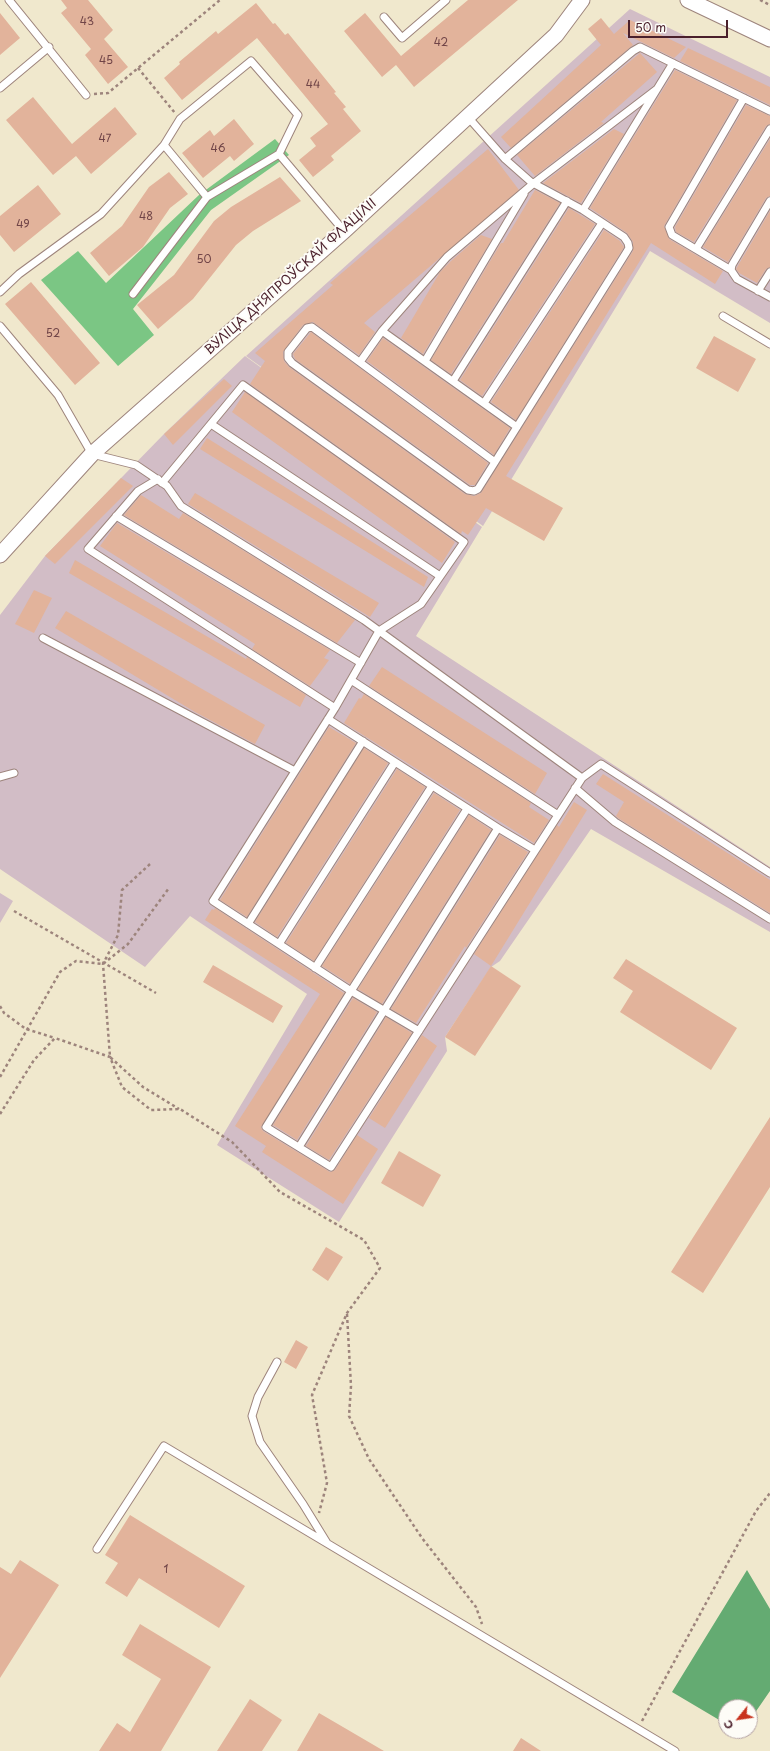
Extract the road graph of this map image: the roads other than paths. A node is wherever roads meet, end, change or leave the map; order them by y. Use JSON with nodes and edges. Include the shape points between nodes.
{"nodes":[{"id":1,"x":9,"y":0,"type":"edge"},
{"id":2,"x":446,"y":0,"type":"edge"},
{"id":3,"x":582,"y":0,"type":"edge"},
{"id":4,"x":688,"y":0,"type":"edge"},
{"id":5,"x":384,"y":17,"type":"dead end"},
{"id":6,"x":770,"y":39,"type":"edge"},
{"id":7,"x":48,"y":47,"type":"junction"},
{"id":8,"x":673,"y":63,"type":"junction"},
{"id":9,"x":0,"y":88,"type":"edge"},
{"id":10,"x":657,"y":89,"type":"junction"},
{"id":11,"x":86,"y":95,"type":"road end"},
{"id":12,"x":744,"y":98,"type":"junction"},
{"id":13,"x":770,"y":111,"type":"edge"},
{"id":14,"x":468,"y":117,"type":"junction"},
{"id":15,"x":770,"y":129,"type":"edge"},
{"id":16,"x":164,"y":145,"type":"junction"},
{"id":17,"x":279,"y":154,"type":"junction"},
{"id":18,"x":505,"y":159,"type":"junction"},
{"id":19,"x":534,"y":183,"type":"junction"},
{"id":20,"x":527,"y":190,"type":"junction"},
{"id":21,"x":207,"y":197,"type":"junction"},
{"id":22,"x":567,"y":201,"type":"junction"},
{"id":23,"x":770,"y":201,"type":"edge"},
{"id":24,"x":582,"y":210,"type":"junction"},
{"id":25,"x":602,"y":223,"type":"junction"},
{"id":26,"x":344,"y":231,"type":"junction"},
{"id":27,"x":696,"y":249,"type":"junction"},
{"id":28,"x":731,"y":270,"type":"junction"},
{"id":29,"x":770,"y":272,"type":"edge"},
{"id":30,"x":758,"y":291,"type":"junction"},
{"id":31,"x":0,"y":292,"type":"edge"},
{"id":32,"x":132,"y":294,"type":"dead end"},
{"id":33,"x":770,"y":297,"type":"edge"},
{"id":34,"x":722,"y":316,"type":"dead end"},
{"id":35,"x":0,"y":326,"type":"edge"},
{"id":36,"x":382,"y":331,"type":"junction"},
{"id":37,"x":770,"y":344,"type":"edge"},
{"id":38,"x":425,"y":361,"type":"junction"},
{"id":39,"x":360,"y":362,"type":"junction"},
{"id":40,"x":453,"y":381,"type":"junction"},
{"id":41,"x":484,"y":403,"type":"junction"},
{"id":42,"x":211,"y":424,"type":"junction"},
{"id":43,"x":517,"y":427,"type":"junction"},
{"id":44,"x":92,"y":454,"type":"junction"},
{"id":45,"x":495,"y":462,"type":"junction"},
{"id":46,"x":160,"y":481,"type":"junction"},
{"id":47,"x":116,"y":516,"type":"junction"},
{"id":48,"x":0,"y":555,"type":"edge"},
{"id":49,"x":440,"y":576,"type":"junction"},
{"id":50,"x":379,"y":631,"type":"junction"},
{"id":51,"x":43,"y":638,"type":"dead end"},
{"id":52,"x":361,"y":663,"type":"junction"},
{"id":53,"x":351,"y":680,"type":"junction"},
{"id":54,"x":336,"y":708,"type":"junction"},
{"id":55,"x":328,"y":719,"type":"junction"},
{"id":56,"x":363,"y":741,"type":"junction"},
{"id":57,"x":395,"y":762,"type":"junction"},
{"id":58,"x":295,"y":771,"type":"junction"},
{"id":59,"x":14,"y":773,"type":"dead end"},
{"id":60,"x":0,"y":777,"type":"edge"},
{"id":61,"x":582,"y":778,"type":"junction"},
{"id":62,"x":432,"y":786,"type":"junction"},
{"id":63,"x":575,"y":788,"type":"junction"},
{"id":64,"x":467,"y":809,"type":"junction"},
{"id":65,"x":558,"y":815,"type":"junction"},
{"id":66,"x":498,"y":828,"type":"junction"},
{"id":67,"x":535,"y":850,"type":"junction"},
{"id":68,"x":770,"y":873,"type":"edge"},
{"id":69,"x":770,"y":919,"type":"edge"},
{"id":70,"x":248,"y":924,"type":"junction"},
{"id":71,"x":279,"y":944,"type":"junction"},
{"id":72,"x":315,"y":968,"type":"junction"},
{"id":73,"x":351,"y":991,"type":"junction"},
{"id":74,"x":383,"y":1010,"type":"junction"},
{"id":75,"x":419,"y":1031,"type":"junction"},
{"id":76,"x":299,"y":1147,"type":"junction"},
{"id":77,"x":277,"y":1362,"type":"dead end"},
{"id":78,"x":328,"y":1544,"type":"junction"},
{"id":79,"x":97,"y":1550,"type":"dead end"},
{"id":80,"x":675,"y":1751,"type":"edge"}],
"edges":[{"from":1,"to":7,"type":"lane"},
{"from":2,"to":5,"type":"lane","via":[[402,38]]},
{"from":3,"to":14,"type":"street","name":"ВУЛІЦА ДНЯПРОЎСКАЙ ФЛАЦІЛІІ","via":[[556,35]]},
{"from":4,"to":6,"type":"street"},
{"from":7,"to":9,"type":"lane"},
{"from":7,"to":11,"type":"lane"},
{"from":8,"to":10,"type":"lane"},
{"from":8,"to":12,"type":"lane"},
{"from":8,"to":18,"type":"lane","via":[[640,47],[637,48]]},
{"from":10,"to":19,"type":"lane"},
{"from":10,"to":24,"type":"lane"},
{"from":12,"to":13,"type":"lane"},
{"from":12,"to":27,"type":"lane","via":[[668,227],[672,235]]},
{"from":14,"to":18,"type":"lane"},
{"from":14,"to":26,"type":"street","name":"ВУЛІЦА ДНЯПРОЎСКАЙ ФЛАЦІЛІІ"},
{"from":15,"to":27,"type":"lane"},
{"from":16,"to":17,"type":"lane","via":[[180,119],[251,61],[298,115]]},
{"from":16,"to":21,"type":"lane"},
{"from":16,"to":31,"type":"lane","via":[[101,214],[19,274]]},
{"from":17,"to":21,"type":"lane"},
{"from":17,"to":26,"type":"lane"},
{"from":18,"to":19,"type":"lane"},
{"from":19,"to":20,"type":"lane"},
{"from":19,"to":22,"type":"lane"},
{"from":20,"to":36,"type":"lane","via":[[436,268]]},
{"from":20,"to":38,"type":"lane"},
{"from":21,"to":32,"type":"lane"},
{"from":22,"to":24,"type":"lane"},
{"from":22,"to":40,"type":"lane"},
{"from":23,"to":28,"type":"lane"},
{"from":24,"to":25,"type":"lane"},
{"from":25,"to":41,"type":"lane"},
{"from":25,"to":43,"type":"lane","via":[[624,237],[629,248]]},
{"from":26,"to":44,"type":"street","name":"ВУЛІЦА ДНЯПРОЎСКАЙ ФЛАЦІЛІІ"},
{"from":27,"to":28,"type":"lane"},
{"from":28,"to":30,"type":"lane","via":[[737,279]]},
{"from":29,"to":30,"type":"lane"},
{"from":30,"to":33,"type":"lane"},
{"from":34,"to":37,"type":"lane"},
{"from":35,"to":44,"type":"lane","via":[[58,395]]},
{"from":36,"to":38,"type":"lane"},
{"from":36,"to":39,"type":"lane"},
{"from":38,"to":40,"type":"lane"},
{"from":39,"to":45,"type":"lane"},
{"from":39,"to":45,"type":"lane","via":[[312,327],[307,328],[288,352],[288,358],[292,363],[468,490],[478,489]]},
{"from":40,"to":41,"type":"lane"},
{"from":41,"to":43,"type":"lane"},
{"from":42,"to":46,"type":"lane"},
{"from":42,"to":49,"type":"lane"},
{"from":42,"to":49,"type":"lane","via":[[243,385],[464,542]]},
{"from":43,"to":45,"type":"lane"},
{"from":44,"to":46,"type":"lane","via":[[136,465]]},
{"from":44,"to":48,"type":"street","name":"ВУЛІЦА ДНЯПРОЎСКАЙ ФЛАЦІЛІІ"},
{"from":46,"to":47,"type":"lane","via":[[138,491]]},
{"from":46,"to":50,"type":"lane","via":[[167,486],[181,506]]},
{"from":47,"to":52,"type":"lane"},
{"from":47,"to":54,"type":"lane","via":[[88,549]]},
{"from":49,"to":50,"type":"lane","via":[[421,604]]},
{"from":50,"to":52,"type":"lane"},
{"from":50,"to":61,"type":"lane"},
{"from":51,"to":58,"type":"lane"},
{"from":52,"to":53,"type":"lane"},
{"from":53,"to":54,"type":"lane"},
{"from":53,"to":65,"type":"lane"},
{"from":54,"to":55,"type":"lane"},
{"from":55,"to":56,"type":"lane"},
{"from":55,"to":58,"type":"lane"},
{"from":56,"to":57,"type":"lane"},
{"from":56,"to":70,"type":"lane"},
{"from":57,"to":62,"type":"lane"},
{"from":57,"to":71,"type":"lane"},
{"from":58,"to":70,"type":"lane","via":[[213,901]]},
{"from":59,"to":60,"type":"lane"},
{"from":61,"to":63,"type":"lane"},
{"from":61,"to":68,"type":"lane","via":[[601,764]]},
{"from":62,"to":64,"type":"lane"},
{"from":62,"to":72,"type":"lane"},
{"from":63,"to":65,"type":"lane"},
{"from":63,"to":69,"type":"lane","via":[[615,822]]},
{"from":64,"to":66,"type":"lane"},
{"from":64,"to":73,"type":"lane"},
{"from":65,"to":67,"type":"lane"},
{"from":66,"to":67,"type":"lane"},
{"from":66,"to":74,"type":"lane"},
{"from":67,"to":75,"type":"lane"},
{"from":70,"to":71,"type":"lane"},
{"from":71,"to":72,"type":"lane"},
{"from":72,"to":73,"type":"lane"},
{"from":73,"to":74,"type":"lane"},
{"from":73,"to":76,"type":"lane","via":[[266,1127]]},
{"from":74,"to":75,"type":"lane"},
{"from":74,"to":76,"type":"lane"},
{"from":75,"to":76,"type":"lane","via":[[331,1167]]},
{"from":77,"to":78,"type":"lane","via":[[258,1397],[252,1416],[260,1442]]},
{"from":78,"to":79,"type":"lane","via":[[164,1446]]},
{"from":78,"to":80,"type":"lane"}]}
